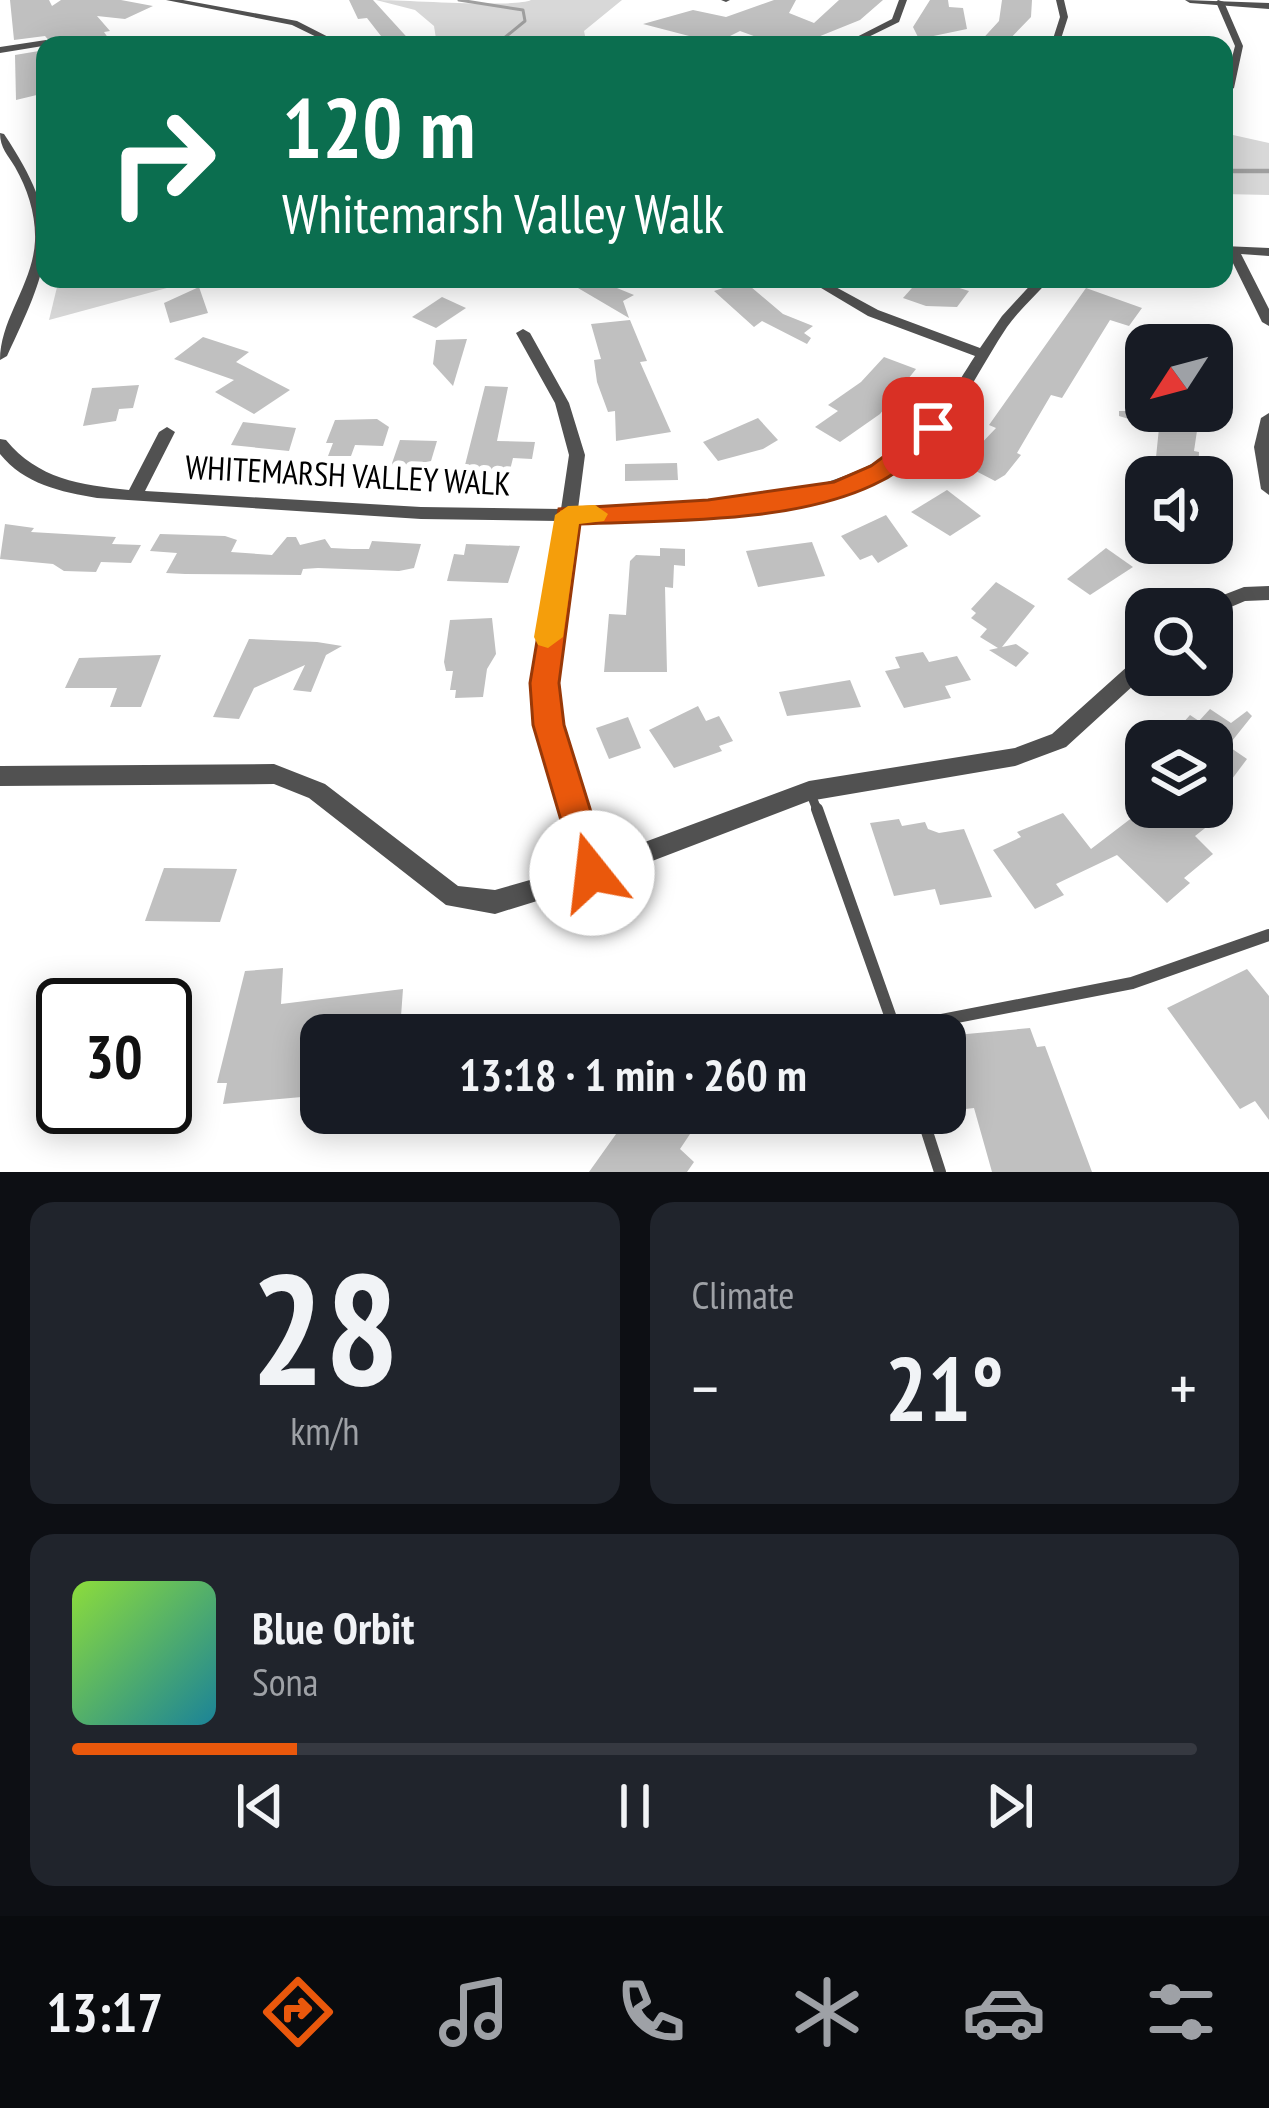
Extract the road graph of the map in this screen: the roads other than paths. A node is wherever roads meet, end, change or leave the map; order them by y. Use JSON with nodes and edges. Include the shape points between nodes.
{"nodes":[{"id":1,"x":170,"y":0,"type":"edge"},
{"id":2,"x":903,"y":0,"type":"edge"},
{"id":3,"x":1060,"y":0,"type":"edge"},
{"id":4,"x":1190,"y":0,"type":"edge"},
{"id":5,"x":1220,"y":2,"type":"edge"},
{"id":6,"x":1269,"y":6,"type":"edge"},
{"id":7,"x":322,"y":36,"type":"edge"},
{"id":8,"x":867,"y":36,"type":"edge"},
{"id":9,"x":1058,"y":36,"type":"edge"},
{"id":10,"x":36,"y":45,"type":"edge"},
{"id":11,"x":0,"y":50,"type":"edge"},
{"id":12,"x":1233,"y":69,"type":"edge"},
{"id":13,"x":0,"y":136,"type":"edge"},
{"id":14,"x":36,"y":191,"type":"edge"},
{"id":15,"x":1233,"y":249,"type":"edge"},
{"id":16,"x":1269,"y":252,"type":"edge"},
{"id":17,"x":1233,"y":258,"type":"edge"},
{"id":18,"x":36,"y":267,"type":"edge"},
{"id":19,"x":828,"y":288,"type":"edge"},
{"id":20,"x":1037,"y":288,"type":"edge"},
{"id":21,"x":1269,"y":322,"type":"edge"},
{"id":22,"x":523,"y":333,"type":"dead end"},
{"id":23,"x":982,"y":354,"type":"junction"},
{"id":24,"x":0,"y":356,"type":"edge"},
{"id":25,"x":1269,"y":418,"type":"edge"},
{"id":26,"x":167,"y":432,"type":"dead end"},
{"id":27,"x":0,"y":444,"type":"edge"},
{"id":28,"x":1269,"y":489,"type":"edge"},
{"id":29,"x":134,"y":496,"type":"junction"},
{"id":30,"x":568,"y":515,"type":"junction"},
{"id":31,"x":1269,"y":593,"type":"edge"},
{"id":32,"x":1233,"y":598,"type":"edge"},
{"id":33,"x":1125,"y":681,"type":"edge"},
{"id":34,"x":0,"y":776,"type":"edge"},
{"id":35,"x":809,"y":790,"type":"junction"},
{"id":36,"x":592,"y":873,"type":"junction"},
{"id":37,"x":1269,"y":935,"type":"edge"},
{"id":38,"x":890,"y":1014,"type":"edge"},
{"id":39,"x":966,"y":1017,"type":"edge"},
{"id":40,"x":928,"y":1134,"type":"edge"},
{"id":41,"x":940,"y":1172,"type":"edge"}],
"edges":[{"from":1,"to":7,"type":"street","via":[[294,22]]},
{"from":2,"to":8,"type":"street","via":[[896,20]]},
{"from":3,"to":9,"type":"street"},
{"from":4,"to":5,"type":"street"},
{"from":5,"to":6,"type":"street"},
{"from":5,"to":12,"type":"street","via":[[1239,46]]},
{"from":10,"to":11,"type":"street"},
{"from":13,"to":14,"type":"street"},
{"from":15,"to":16,"type":"street"},
{"from":17,"to":21,"type":"street"},
{"from":18,"to":24,"type":"street"},
{"from":19,"to":23,"type":"street","via":[[873,314]]},
{"from":20,"to":23,"type":"street","name":"WHITEMARSH VALLEY WALK"},
{"from":22,"to":30,"type":"street","via":[[571,426],[577,455]]},
{"from":23,"to":30,"type":"street","name":"WHITEMARSH VALLEY WALK","via":[[911,451],[838,490],[708,509]]},
{"from":25,"to":28,"type":"street","via":[[1262,447]]},
{"from":26,"to":29,"type":"street"},
{"from":27,"to":29,"type":"street","name":"WHITEMARSH VALLEY WALK","via":[[38,478]]},
{"from":29,"to":30,"type":"street","name":"WHITEMARSH VALLEY WALK"},
{"from":30,"to":36,"type":"street","via":[[544,683]]},
{"from":31,"to":32,"type":"street"},
{"from":33,"to":35,"type":"street","via":[[1059,741],[1015,758]]},
{"from":34,"to":36,"type":"street","via":[[274,774],[317,790],[454,897],[495,902]]},
{"from":35,"to":36,"type":"street"},
{"from":35,"to":38,"type":"lane"},
{"from":37,"to":39,"type":"lane","via":[[1132,983]]},
{"from":40,"to":41,"type":"lane"}]}
